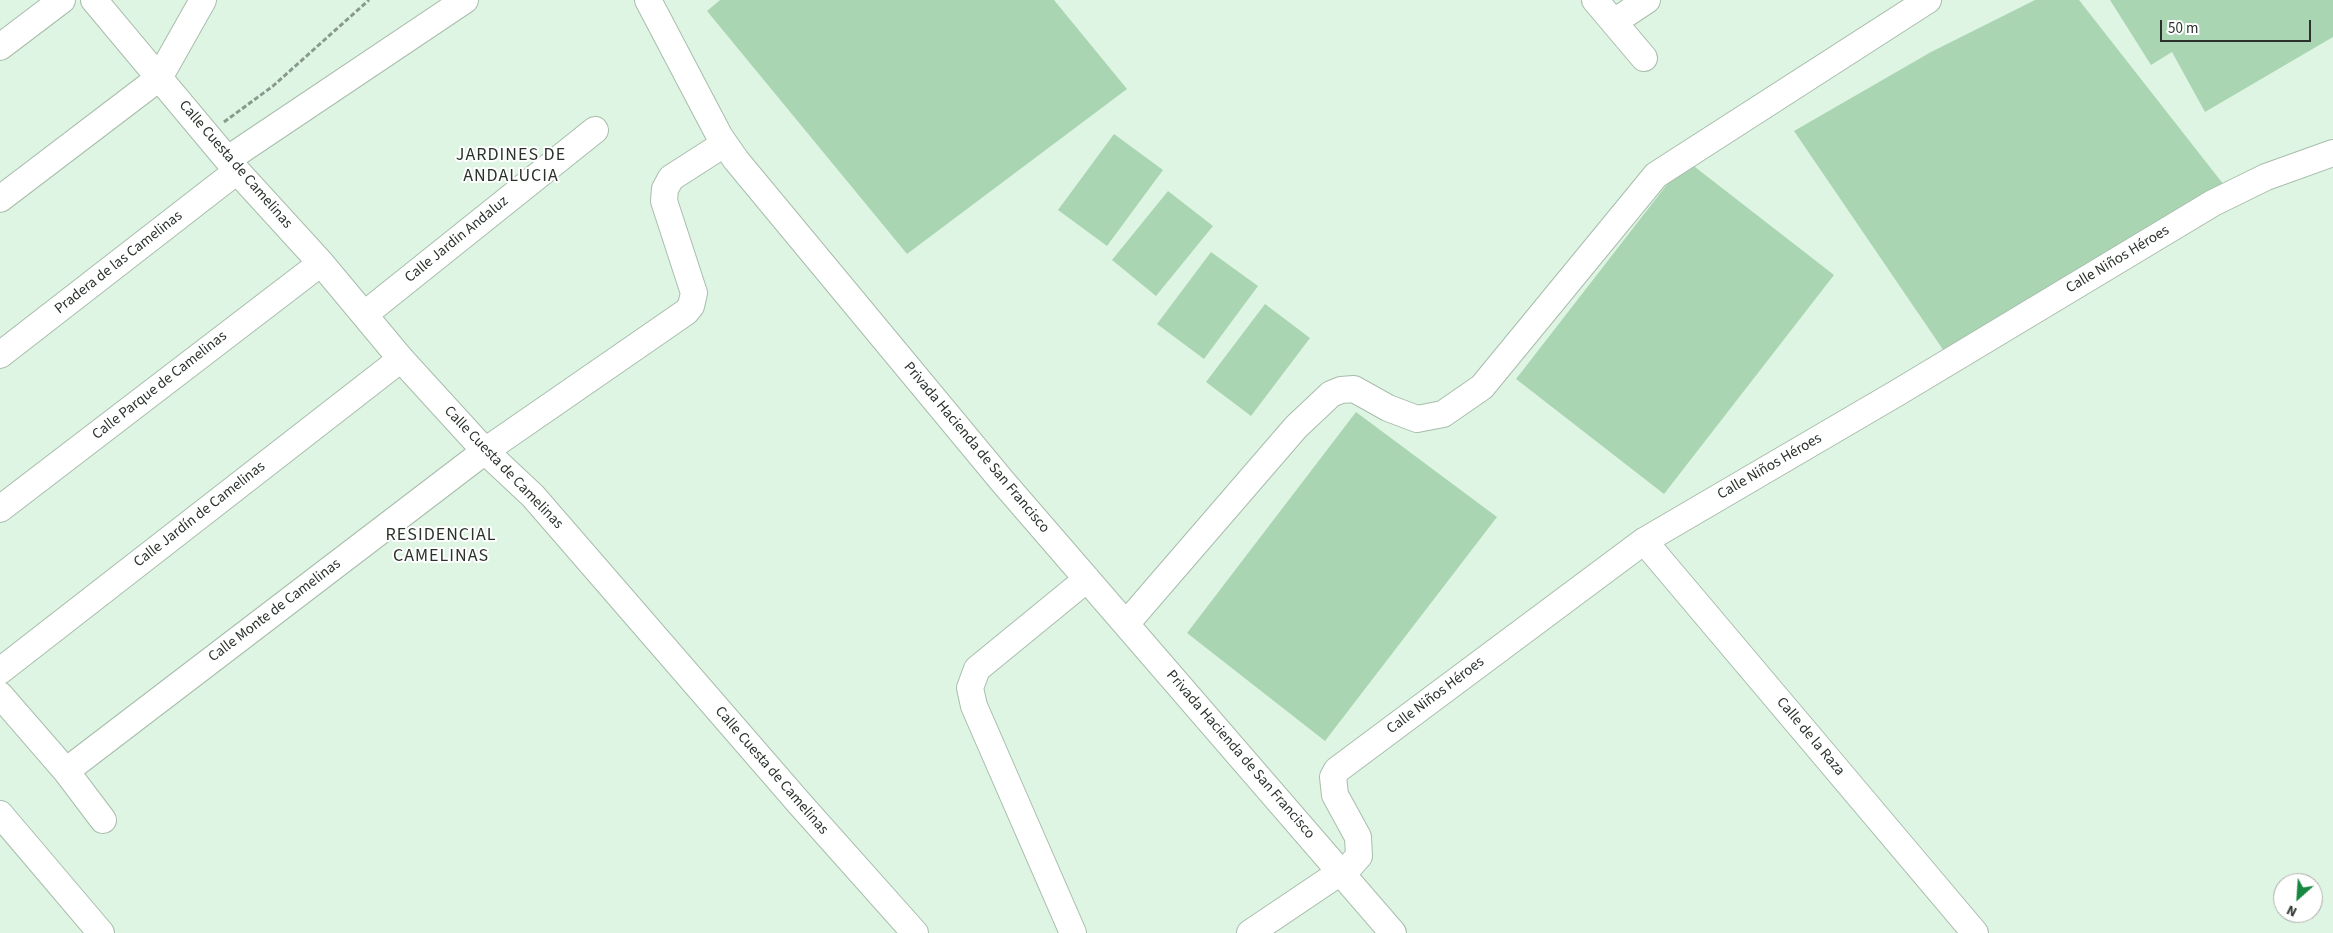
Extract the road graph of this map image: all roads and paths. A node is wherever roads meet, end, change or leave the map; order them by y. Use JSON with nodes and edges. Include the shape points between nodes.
{"nodes":[{"id":1,"x":62,"y":0,"type":"edge"},
{"id":2,"x":94,"y":0,"type":"edge"},
{"id":3,"x":203,"y":0,"type":"edge"},
{"id":4,"x":370,"y":0,"type":"edge"},
{"id":5,"x":465,"y":0,"type":"edge"},
{"id":6,"x":648,"y":0,"type":"edge"},
{"id":7,"x":1595,"y":0,"type":"edge"},
{"id":8,"x":1647,"y":0,"type":"edge"},
{"id":9,"x":1928,"y":0,"type":"edge"},
{"id":10,"x":1614,"y":22,"type":"junction"},
{"id":11,"x":0,"y":47,"type":"edge"},
{"id":12,"x":1644,"y":58,"type":"dead end"},
{"id":13,"x":159,"y":78,"type":"junction"},
{"id":14,"x":595,"y":130,"type":"dead end"},
{"id":15,"x":208,"y":134,"type":"junction"},
{"id":16,"x":724,"y":144,"type":"junction"},
{"id":17,"x":2333,"y":154,"type":"edge"},
{"id":18,"x":232,"y":165,"type":"junction"},
{"id":19,"x":0,"y":199,"type":"edge"},
{"id":20,"x":321,"y":263,"type":"junction"},
{"id":21,"x":365,"y":314,"type":"junction"},
{"id":22,"x":0,"y":355,"type":"edge"},
{"id":23,"x":401,"y":359,"type":"junction"},
{"id":24,"x":485,"y":451,"type":"junction"},
{"id":25,"x":0,"y":509,"type":"edge"},
{"id":26,"x":1644,"y":541,"type":"junction"},
{"id":27,"x":1087,"y":579,"type":"junction"},
{"id":28,"x":1126,"y":624,"type":"junction"},
{"id":29,"x":0,"y":671,"type":"edge"},
{"id":30,"x":0,"y":695,"type":"edge"},
{"id":31,"x":66,"y":771,"type":"junction"},
{"id":32,"x":0,"y":814,"type":"edge"},
{"id":33,"x":102,"y":820,"type":"dead end"},
{"id":34,"x":1340,"y":871,"type":"junction"},
{"id":35,"x":101,"y":933,"type":"edge"},
{"id":36,"x":915,"y":933,"type":"edge"},
{"id":37,"x":1073,"y":933,"type":"edge"},
{"id":38,"x":1250,"y":933,"type":"edge"},
{"id":39,"x":1393,"y":933,"type":"edge"},
{"id":40,"x":1976,"y":933,"type":"edge"}],
"edges":[{"from":1,"to":11,"type":"street"},
{"from":2,"to":13,"type":"street","name":"Calle Cuesta de Camelinas"},
{"from":3,"to":13,"type":"street"},
{"from":4,"to":15,"type":"path","via":[[273,86]]},
{"from":5,"to":18,"type":"street","name":"Pradera de las Camelinas"},
{"from":6,"to":16,"type":"street","name":"Privada Hacienda de San Francisco"},
{"from":7,"to":10,"type":"street"},
{"from":8,"to":10,"type":"street"},
{"from":9,"to":28,"type":"street","via":[[1656,175],[1482,387],[1443,414],[1417,419],[1388,408],[1354,389],[1332,394],[1296,427]]},
{"from":10,"to":12,"type":"street"},
{"from":13,"to":15,"type":"street","name":"Calle Cuesta de Camelinas"},
{"from":13,"to":19,"type":"street"},
{"from":14,"to":21,"type":"street","name":"Calle Jardin Andaluz"},
{"from":15,"to":18,"type":"street","name":"Calle Cuesta de Camelinas"},
{"from":16,"to":24,"type":"street","name":"Calle Monte de Camelinas","via":[[671,178],[665,189],[664,201],[694,293],[691,306]]},
{"from":16,"to":27,"type":"street","name":"Privada Hacienda de San Francisco"},
{"from":17,"to":26,"type":"street","name":"Calle Niños Héroes","via":[[2266,177],[2213,203]]},
{"from":18,"to":20,"type":"street","name":"Calle Cuesta de Camelinas"},
{"from":18,"to":22,"type":"street","name":"Pradera de las Camelinas"},
{"from":20,"to":21,"type":"street","name":"Calle Cuesta de Camelinas"},
{"from":20,"to":25,"type":"street","name":"Calle Parque de Camelinas"},
{"from":21,"to":23,"type":"street","name":"Calle Cuesta de Camelinas"},
{"from":23,"to":24,"type":"street","name":"Calle Cuesta de Camelinas"},
{"from":23,"to":29,"type":"street","name":"Calle Jardín de Camelinas"},
{"from":24,"to":31,"type":"street","name":"Calle Monte de Camelinas"},
{"from":24,"to":36,"type":"street","name":"Calle Cuesta de Camelinas","via":[[533,496]]},
{"from":26,"to":34,"type":"street","name":"Calle Niños Héroes","via":[[1337,770],[1333,777],[1335,795],[1360,846],[1359,856]]},
{"from":26,"to":40,"type":"street","name":"Calle de la Raza"},
{"from":27,"to":28,"type":"street","name":"Privada Hacienda de San Francisco"},
{"from":27,"to":37,"type":"street","via":[[977,669],[970,688],[974,706]]},
{"from":28,"to":34,"type":"street","name":"Privada Hacienda de San Francisco"},
{"from":30,"to":31,"type":"street"},
{"from":31,"to":33,"type":"street"},
{"from":32,"to":35,"type":"street"},
{"from":34,"to":38,"type":"street","name":"Calle Niños Héroes"},
{"from":34,"to":39,"type":"street","name":"Privada Hacienda de San Francisco"}]}
